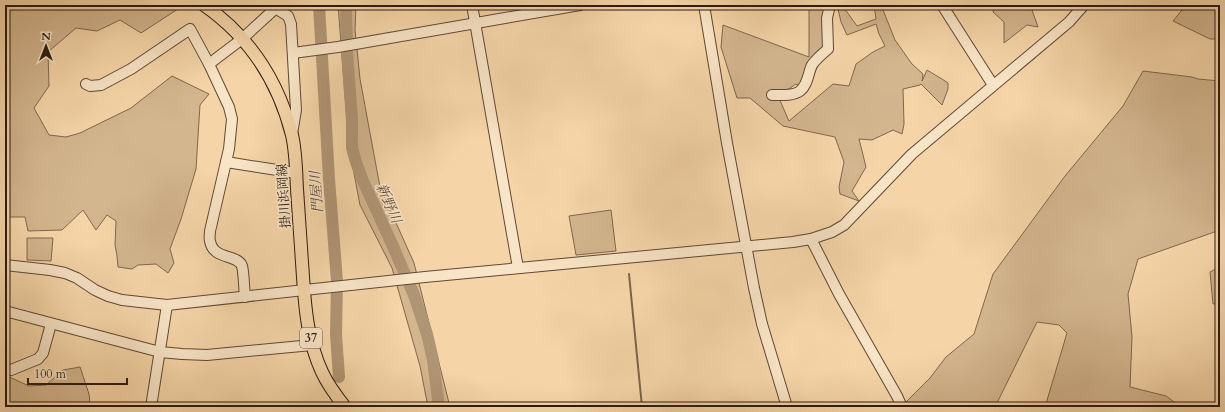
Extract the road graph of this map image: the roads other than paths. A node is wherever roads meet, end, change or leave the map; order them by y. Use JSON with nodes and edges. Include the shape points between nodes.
{"nodes":[{"id":1,"x":204,"y":5,"type":"edge"},
{"id":2,"x":472,"y":5,"type":"edge"},
{"id":3,"x":580,"y":5,"type":"edge"},
{"id":4,"x":704,"y":5,"type":"edge"},
{"id":5,"x":830,"y":5,"type":"edge"},
{"id":6,"x":942,"y":5,"type":"edge"},
{"id":7,"x":1084,"y":5,"type":"edge"},
{"id":8,"x":277,"y":7,"type":"edge"},
{"id":9,"x":475,"y":23,"type":"junction"},
{"id":10,"x":242,"y":39,"type":"junction"},
{"id":11,"x":293,"y":53,"type":"junction"},
{"id":12,"x":209,"y":64,"type":"junction"},
{"id":13,"x":86,"y":84,"type":"dead end"},
{"id":14,"x":993,"y":85,"type":"junction"},
{"id":15,"x":772,"y":95,"type":"dead end"},
{"id":16,"x":292,"y":136,"type":"junction"},
{"id":17,"x":226,"y":162,"type":"junction"},
{"id":18,"x":296,"y":173,"type":"junction"},
{"id":19,"x":811,"y":239,"type":"junction"},
{"id":20,"x":746,"y":247,"type":"junction"},
{"id":21,"x":5,"y":265,"type":"edge"},
{"id":22,"x":518,"y":268,"type":"junction"},
{"id":23,"x":304,"y":290,"type":"junction"},
{"id":24,"x":245,"y":297,"type":"junction"},
{"id":25,"x":167,"y":305,"type":"junction"},
{"id":26,"x":5,"y":311,"type":"edge"},
{"id":27,"x":51,"y":324,"type":"junction"},
{"id":28,"x":312,"y":345,"type":"junction"},
{"id":29,"x":160,"y":352,"type":"junction"},
{"id":30,"x":5,"y":369,"type":"edge"},
{"id":31,"x":151,"y":407,"type":"edge"},
{"id":32,"x":343,"y":407,"type":"edge"},
{"id":33,"x":787,"y":407,"type":"edge"},
{"id":34,"x":902,"y":407,"type":"edge"}],
"edges":[{"from":1,"to":10,"type":"main road","name":"掛川浜岡線","number":"37"},
{"from":2,"to":9,"type":"street"},
{"from":3,"to":9,"type":"street"},
{"from":4,"to":20,"type":"street"},
{"from":5,"to":15,"type":"street","via":[[827,18],[828,49],[812,66],[800,91]]},
{"from":6,"to":14,"type":"street"},
{"from":7,"to":14,"type":"street","via":[[1069,22]]},
{"from":8,"to":10,"type":"street"},
{"from":8,"to":11,"type":"street","via":[[288,16],[291,24]]},
{"from":9,"to":11,"type":"street","via":[[338,48]]},
{"from":9,"to":22,"type":"street"},
{"from":10,"to":12,"type":"street"},
{"from":10,"to":16,"type":"main road","name":"掛川浜岡線","number":"37","via":[[271,79]]},
{"from":11,"to":16,"type":"street","via":[[296,110]]},
{"from":12,"to":13,"type":"street","via":[[190,29],[131,69],[101,85]]},
{"from":12,"to":17,"type":"street","via":[[232,119]]},
{"from":14,"to":19,"type":"street","via":[[912,154],[844,225]]},
{"from":16,"to":18,"type":"main road","name":"掛川浜岡線","number":"37"},
{"from":17,"to":18,"type":"street"},
{"from":17,"to":24,"type":"street","via":[[210,241],[219,255],[238,261],[242,265]]},
{"from":18,"to":23,"type":"main road","name":"掛川浜岡線","number":"37"},
{"from":19,"to":20,"type":"street"},
{"from":19,"to":34,"type":"street"},
{"from":20,"to":22,"type":"street"},
{"from":20,"to":33,"type":"street","via":[[762,324]]},
{"from":21,"to":25,"type":"street","via":[[65,273],[108,296]]},
{"from":22,"to":23,"type":"street"},
{"from":23,"to":24,"type":"street"},
{"from":23,"to":28,"type":"main road","name":"掛川浜岡線","number":"37"},
{"from":24,"to":25,"type":"street"},
{"from":25,"to":29,"type":"street"},
{"from":26,"to":27,"type":"street"},
{"from":27,"to":29,"type":"street"},
{"from":27,"to":30,"type":"street","via":[[43,353],[38,359],[11,370]]},
{"from":28,"to":29,"type":"street","via":[[207,355]]},
{"from":28,"to":32,"type":"main road","name":"掛川浜岡線","number":"37","via":[[322,373]]},
{"from":29,"to":31,"type":"street"}]}
